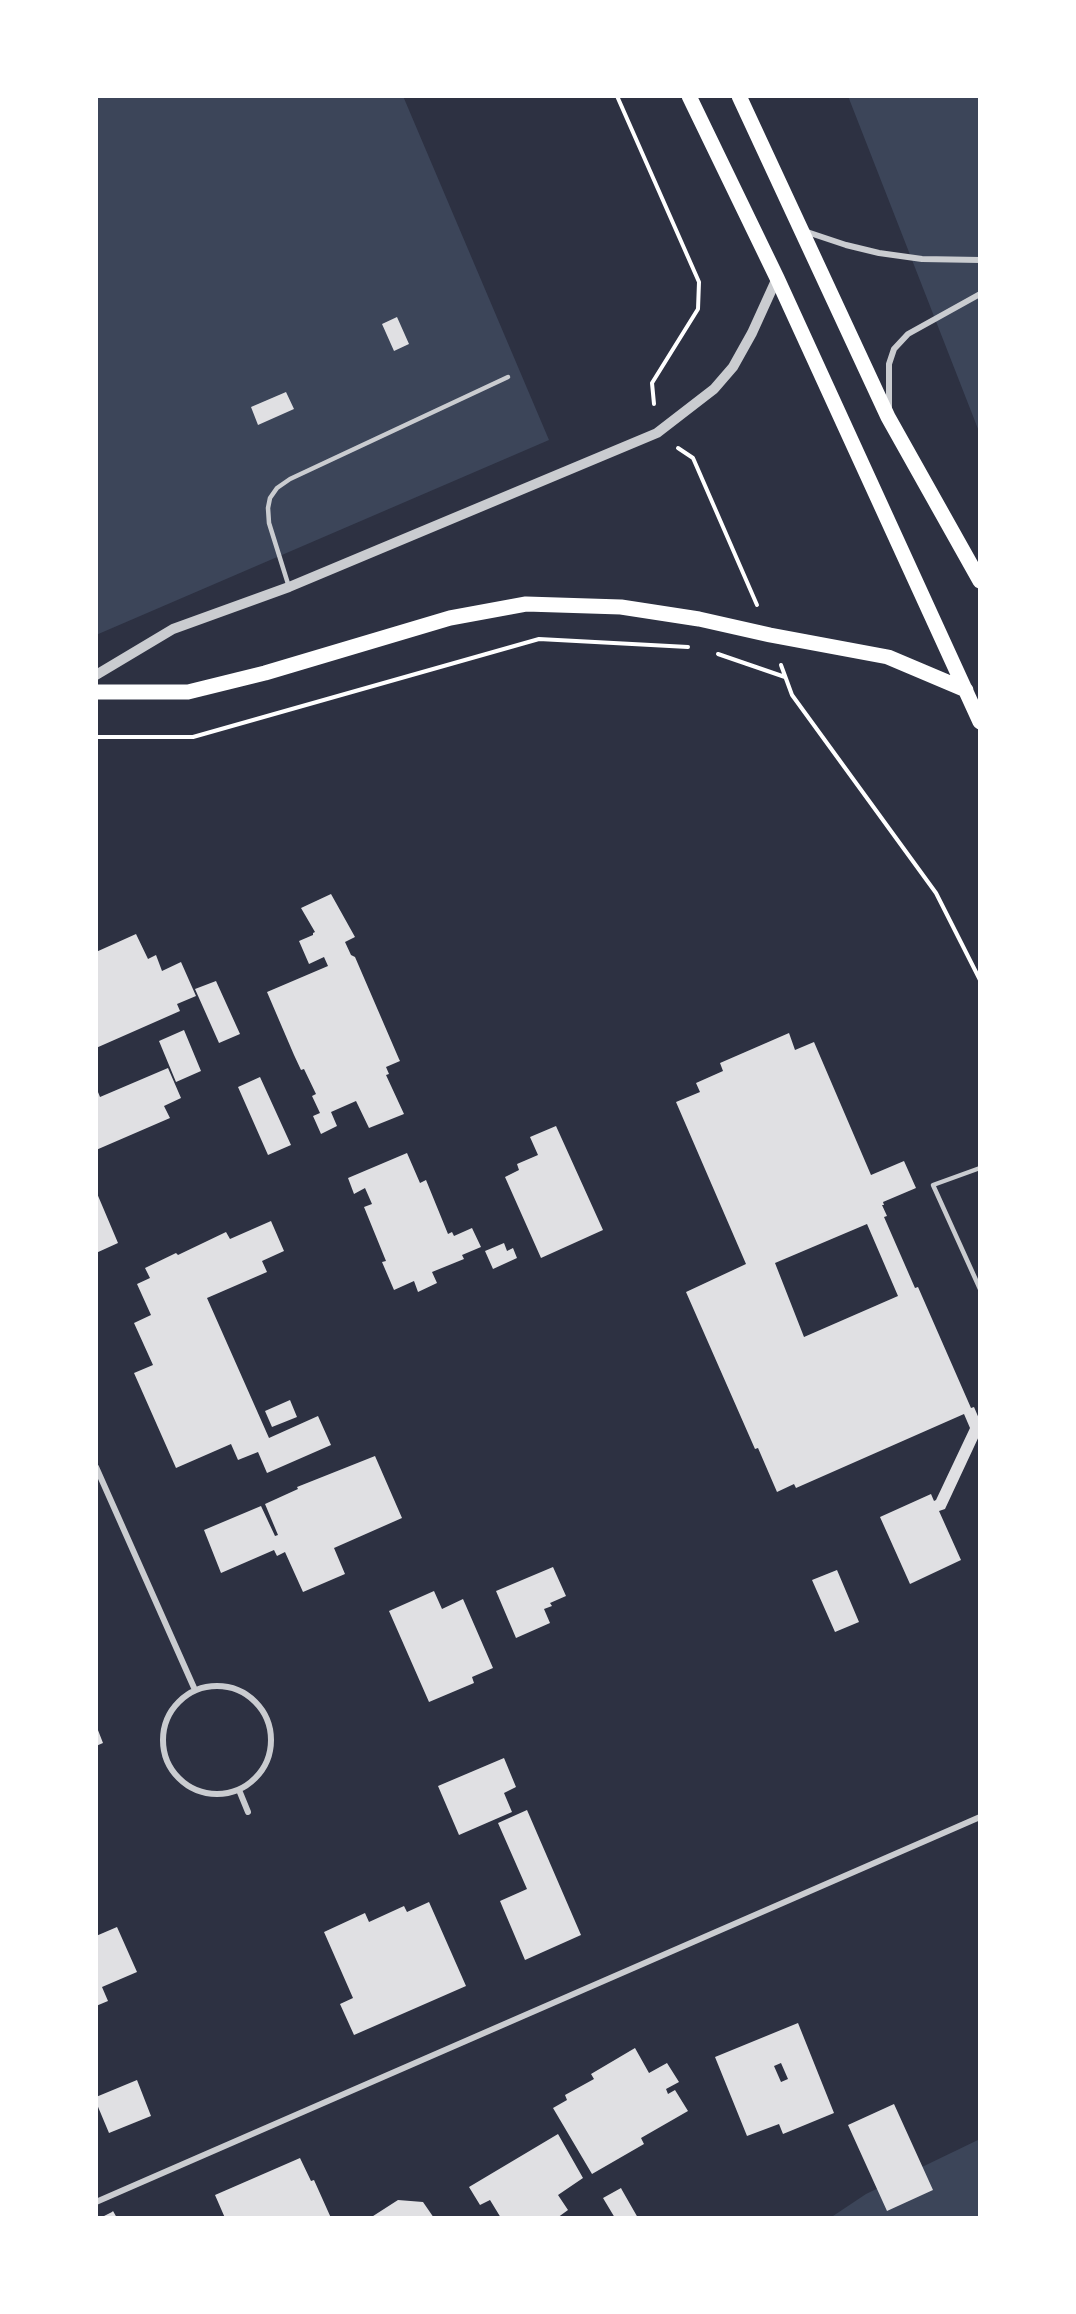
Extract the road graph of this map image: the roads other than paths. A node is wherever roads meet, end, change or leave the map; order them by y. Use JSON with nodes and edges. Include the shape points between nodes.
{"nodes":[{"id":1,"x":689,"y":96,"type":"edge"},
{"id":2,"x":740,"y":96,"type":"edge"},
{"id":3,"x":803,"y":230,"type":"junction"},
{"id":4,"x":980,"y":260,"type":"edge"},
{"id":5,"x":777,"y":278,"type":"junction"},
{"id":6,"x":980,"y":294,"type":"edge"},
{"id":7,"x":508,"y":377,"type":"dead end"},
{"id":8,"x":888,"y":417,"type":"junction"},
{"id":9,"x":980,"y":580,"type":"edge"},
{"id":10,"x":289,"y":587,"type":"junction"},
{"id":11,"x":96,"y":675,"type":"edge"},
{"id":12,"x":966,"y":690,"type":"junction"},
{"id":13,"x":96,"y":692,"type":"edge"},
{"id":14,"x":980,"y":722,"type":"edge"},
{"id":15,"x":980,"y":1168,"type":"edge"},
{"id":16,"x":980,"y":1289,"type":"edge"},
{"id":17,"x":96,"y":1467,"type":"edge"},
{"id":18,"x":195,"y":1690,"type":"junction"},
{"id":19,"x":239,"y":1790,"type":"junction"},
{"id":20,"x":248,"y":1812,"type":"dead end"},
{"id":21,"x":980,"y":1817,"type":"edge"},
{"id":22,"x":96,"y":2202,"type":"edge"}],
"edges":[{"from":1,"to":5,"type":"main road"},
{"from":2,"to":3,"type":"main road"},
{"from":3,"to":4,"type":"street","via":[[879,253],[922,259]]},
{"from":3,"to":8,"type":"main road"},
{"from":5,"to":10,"type":"street","via":[[733,367],[714,390],[657,433]]},
{"from":5,"to":12,"type":"main road"},
{"from":6,"to":8,"type":"street","via":[[908,334],[894,349],[889,364]]},
{"from":7,"to":10,"type":"lane","via":[[277,488],[270,498],[269,523]]},
{"from":8,"to":9,"type":"main road"},
{"from":10,"to":11,"type":"street","via":[[173,629]]},
{"from":12,"to":13,"type":"main road","via":[[888,657],[699,619],[621,608],[526,604],[450,618],[188,692]]},
{"from":12,"to":14,"type":"main road"},
{"from":15,"to":16,"type":"lane","via":[[933,1185]]},
{"from":17,"to":18,"type":"street"},
{"from":18,"to":19,"type":"street","via":[[170,1712],[162,1745],[167,1761],[176,1776],[206,1793]]},
{"from":18,"to":19,"type":"street","via":[[212,1685],[229,1687],[258,1704],[267,1718],[271,1751],[254,1780]]},
{"from":19,"to":20,"type":"street"},
{"from":21,"to":22,"type":"street"}]}
